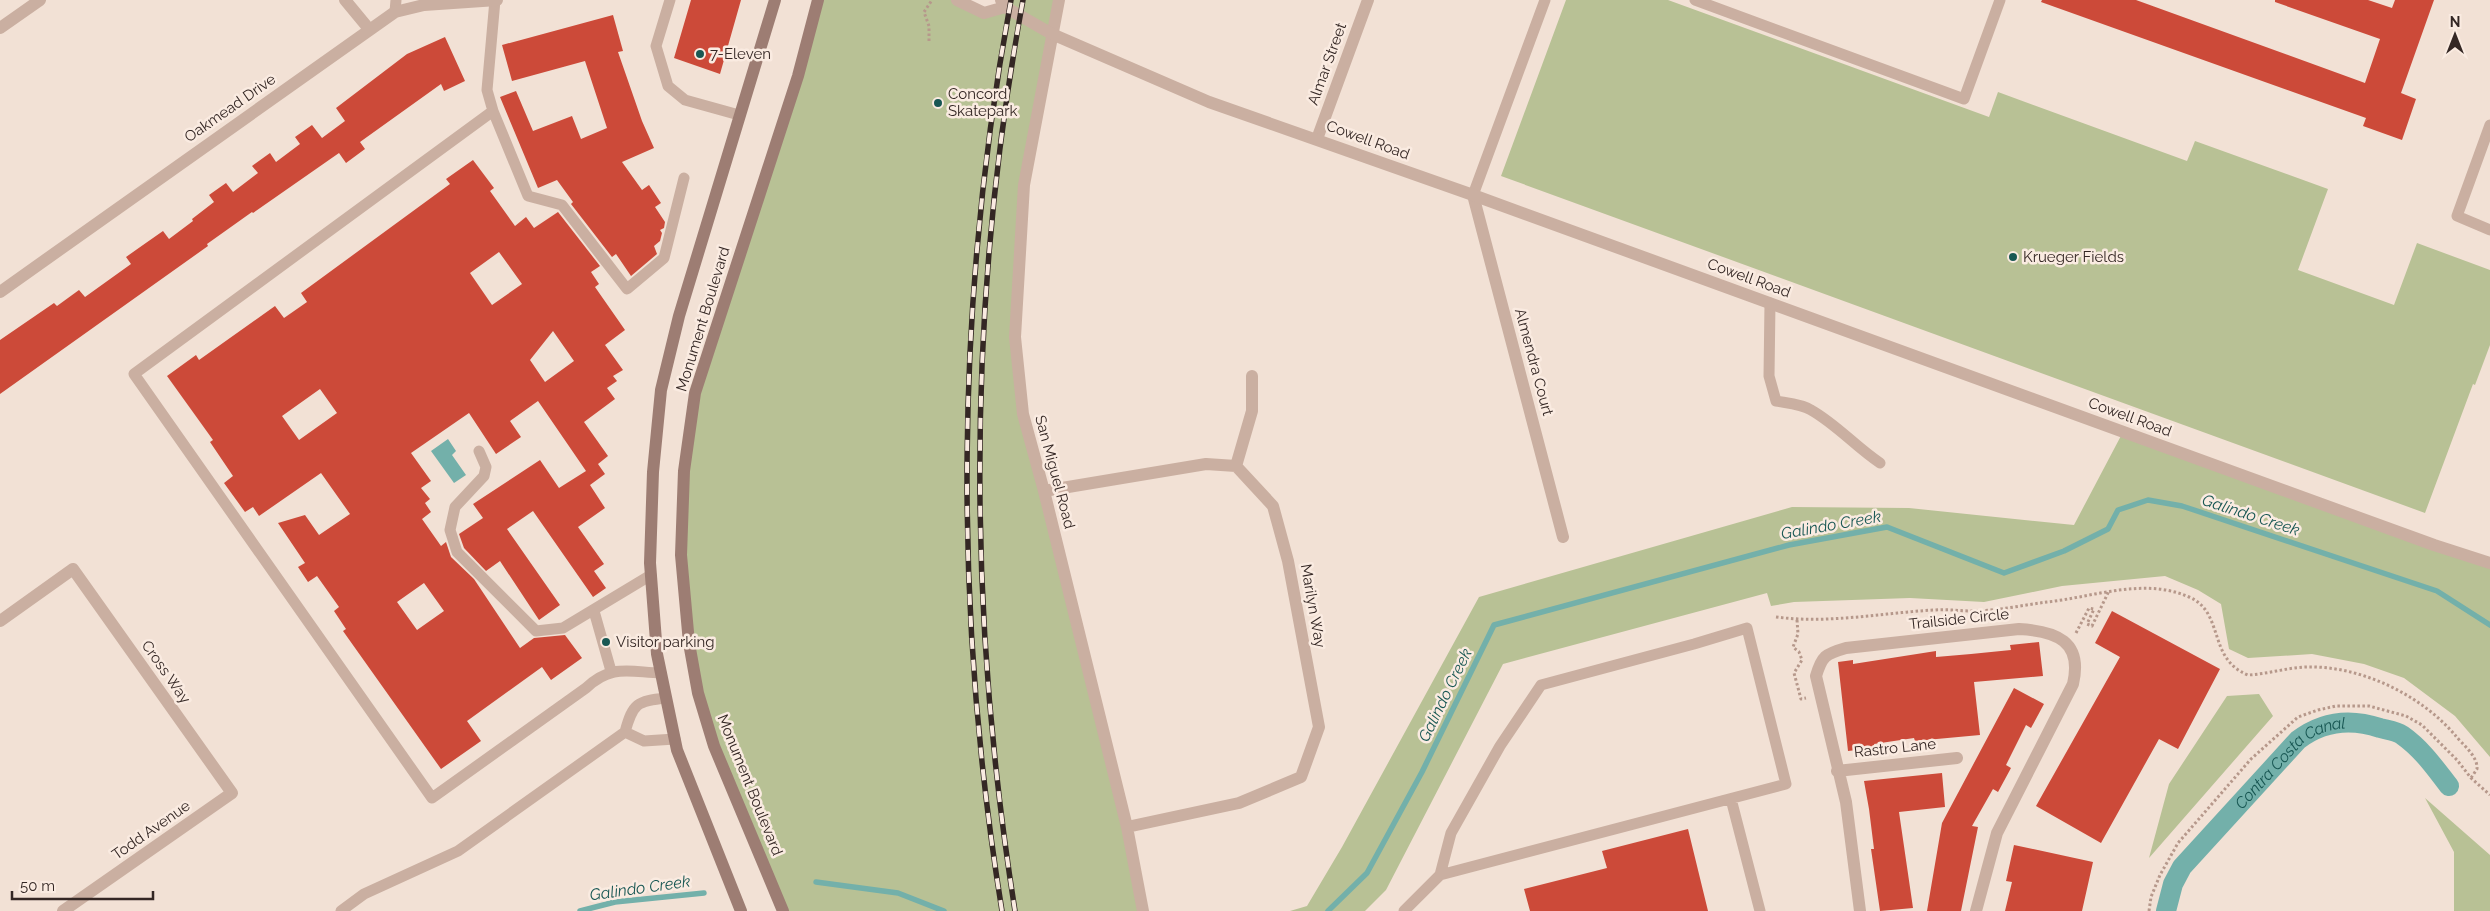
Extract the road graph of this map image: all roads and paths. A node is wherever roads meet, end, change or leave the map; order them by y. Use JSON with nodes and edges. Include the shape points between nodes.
{"nodes":[{"id":1,"x":40,"y":0,"type":"edge"},
{"id":2,"x":345,"y":0,"type":"edge"},
{"id":3,"x":496,"y":0,"type":"edge"},
{"id":4,"x":670,"y":0,"type":"edge"},
{"id":5,"x":775,"y":0,"type":"edge"},
{"id":6,"x":818,"y":0,"type":"edge"},
{"id":7,"x":932,"y":0,"type":"edge"},
{"id":8,"x":957,"y":0,"type":"edge"},
{"id":9,"x":1059,"y":0,"type":"edge"},
{"id":10,"x":1368,"y":0,"type":"edge"},
{"id":11,"x":1545,"y":0,"type":"edge"},
{"id":12,"x":1695,"y":0,"type":"edge"},
{"id":13,"x":2000,"y":0,"type":"edge"},
{"id":14,"x":1003,"y":3,"type":"edge"},
{"id":15,"x":395,"y":6,"type":"edge"},
{"id":16,"x":0,"y":28,"type":"edge"},
{"id":17,"x":369,"y":29,"type":"junction"},
{"id":18,"x":1052,"y":34,"type":"junction"},
{"id":19,"x":929,"y":41,"type":"dead end"},
{"id":20,"x":493,"y":111,"type":"junction"},
{"id":21,"x":740,"y":115,"type":"junction"},
{"id":22,"x":2490,"y":125,"type":"edge"},
{"id":23,"x":1317,"y":139,"type":"junction"},
{"id":24,"x":684,"y":178,"type":"dead end"},
{"id":25,"x":1473,"y":194,"type":"junction"},
{"id":26,"x":2490,"y":230,"type":"edge"},
{"id":27,"x":0,"y":292,"type":"edge"},
{"id":28,"x":1770,"y":303,"type":"junction"},
{"id":29,"x":1252,"y":376,"type":"dead end"},
{"id":30,"x":478,"y":451,"type":"dead end"},
{"id":31,"x":1880,"y":463,"type":"dead end"},
{"id":32,"x":1236,"y":466,"type":"junction"},
{"id":33,"x":1044,"y":491,"type":"junction"},
{"id":34,"x":1563,"y":537,"type":"dead end"},
{"id":35,"x":2490,"y":563,"type":"edge"},
{"id":36,"x":651,"y":575,"type":"junction"},
{"id":37,"x":2109,"y":592,"type":"junction"},
{"id":38,"x":594,"y":611,"type":"junction"},
{"id":39,"x":1776,"y":617,"type":"dead end"},
{"id":40,"x":1797,"y":620,"type":"junction"},
{"id":41,"x":0,"y":621,"type":"edge"},
{"id":42,"x":2068,"y":647,"type":"junction"},
{"id":43,"x":611,"y":671,"type":"junction"},
{"id":44,"x":661,"y":673,"type":"junction"},
{"id":45,"x":1820,"y":694,"type":"junction"},
{"id":46,"x":666,"y":698,"type":"junction"},
{"id":47,"x":625,"y":732,"type":"junction"},
{"id":48,"x":675,"y":738,"type":"junction"},
{"id":49,"x":1957,"y":758,"type":"dead end"},
{"id":50,"x":1837,"y":771,"type":"junction"},
{"id":51,"x":2471,"y":778,"type":"junction"},
{"id":52,"x":232,"y":793,"type":"joint"},
{"id":53,"x":2490,"y":795,"type":"edge"},
{"id":54,"x":1731,"y":799,"type":"junction"},
{"id":55,"x":1127,"y":827,"type":"junction"},
{"id":56,"x":1440,"y":876,"type":"junction"},
{"id":57,"x":63,"y":911,"type":"edge"},
{"id":58,"x":341,"y":911,"type":"edge"},
{"id":59,"x":741,"y":911,"type":"edge"},
{"id":60,"x":784,"y":911,"type":"edge"},
{"id":61,"x":1143,"y":911,"type":"edge"},
{"id":62,"x":1404,"y":911,"type":"edge"},
{"id":63,"x":1760,"y":911,"type":"edge"},
{"id":64,"x":1860,"y":911,"type":"edge"},
{"id":65,"x":1976,"y":911,"type":"edge"},
{"id":66,"x":2149,"y":911,"type":"edge"}],
"edges":[{"from":1,"to":16,"type":"street"},
{"from":2,"to":17,"type":"street"},
{"from":3,"to":15,"type":"street","name":"Oakmead Drive"},
{"from":3,"to":20,"type":"lane","via":[[487,90]]},
{"from":4,"to":21,"type":"lane","via":[[656,46],[668,86],[685,100]]},
{"from":5,"to":21,"type":"main road","name":"Monument Boulevard"},
{"from":6,"to":60,"type":"main road","name":"Monument Boulevard","via":[[798,76],[695,393],[684,471],[681,555],[689,643],[698,692],[714,746]]},
{"from":7,"to":19,"type":"path","via":[[924,12],[929,26]]},
{"from":8,"to":14,"type":"street","name":"Cowell Road","via":[[984,13]]},
{"from":9,"to":18,"type":"street","name":"San Miguel Road"},
{"from":10,"to":23,"type":"street","name":"Almar Street"},
{"from":11,"to":25,"type":"lane"},
{"from":12,"to":13,"type":"lane","via":[[1964,99]]},
{"from":14,"to":18,"type":"street","name":"Cowell Road"},
{"from":15,"to":17,"type":"street","name":"Oakmead Drive"},
{"from":17,"to":27,"type":"street","name":"Oakmead Drive"},
{"from":18,"to":23,"type":"street","name":"Cowell Road","via":[[1209,102]]},
{"from":18,"to":33,"type":"street","name":"San Miguel Road","via":[[1024,185],[1015,337],[1023,414]]},
{"from":20,"to":24,"type":"lane","via":[[528,196],[562,205],[627,289],[664,258]]},
{"from":20,"to":43,"type":"lane","via":[[134,374],[432,798],[597,677]]},
{"from":21,"to":36,"type":"main road","name":"Monument Boulevard","via":[[679,316],[661,390],[652,472]]},
{"from":22,"to":26,"type":"lane","via":[[2457,216]]},
{"from":23,"to":25,"type":"street","name":"Cowell Road"},
{"from":25,"to":28,"type":"street","name":"Cowell Road"},
{"from":25,"to":34,"type":"street","name":"Almendra Court"},
{"from":28,"to":31,"type":"lane","via":[[1769,376],[1776,401],[1809,409]]},
{"from":28,"to":35,"type":"street","name":"Cowell Road"},
{"from":29,"to":32,"type":"street","via":[[1252,411]]},
{"from":30,"to":38,"type":"lane","via":[[486,467],[484,476],[455,507],[450,530],[457,552],[536,632],[562,628]]},
{"from":32,"to":33,"type":"street","via":[[1206,464]]},
{"from":32,"to":55,"type":"street","name":"Marilyn Way","via":[[1273,506],[1288,561],[1319,727],[1301,777],[1239,803]]},
{"from":33,"to":55,"type":"street","name":"San Miguel Road"},
{"from":36,"to":38,"type":"lane"},
{"from":36,"to":44,"type":"main road","name":"Monument Boulevard"},
{"from":37,"to":40,"type":"path","via":[[1974,611],[1934,610]]},
{"from":37,"to":42,"type":"path","via":[[2092,626],[2086,624],[2094,609],[2088,608]]},
{"from":37,"to":51,"type":"path","via":[[2148,589],[2190,597],[2208,612],[2218,645],[2234,668],[2248,675],[2303,667],[2330,668],[2397,688],[2447,726],[2475,758],[2477,769]]},
{"from":38,"to":43,"type":"lane"},
{"from":39,"to":40,"type":"path"},
{"from":40,"to":45,"type":"path","via":[[1798,634],[1793,647],[1802,660],[1794,673],[1801,699]]},
{"from":41,"to":52,"type":"street","name":"Cross Way","via":[[73,569]]},
{"from":42,"to":45,"type":"street","name":"Trailside Circle","via":[[2061,639],[2043,630],[2019,629],[1846,648],[1827,654],[1820,664],[1816,676]]},
{"from":42,"to":65,"type":"street","via":[[2073,652],[2076,670],[2073,684],[1997,833]]},
{"from":43,"to":44,"type":"lane"},
{"from":44,"to":46,"type":"main road","name":"Monument Boulevard"},
{"from":45,"to":50,"type":"street","name":"Trailside Circle"},
{"from":46,"to":47,"type":"lane","via":[[642,701],[631,710]]},
{"from":46,"to":48,"type":"main road","name":"Monument Boulevard"},
{"from":47,"to":48,"type":"lane","via":[[644,741]]},
{"from":47,"to":58,"type":"lane","via":[[458,851],[364,894]]},
{"from":48,"to":59,"type":"main road","name":"Monument Boulevard"},
{"from":49,"to":50,"type":"street","name":"Rastro Lane"},
{"from":50,"to":64,"type":"street","name":"Trailside Circle","via":[[1846,802]]},
{"from":51,"to":53,"type":"path"},
{"from":51,"to":66,"type":"path","via":[[2422,725],[2406,716],[2369,706],[2336,706],[2298,717],[2251,759],[2178,843],[2160,875]]},
{"from":52,"to":57,"type":"street","name":"Todd Avenue"},
{"from":54,"to":56,"type":"lane"},
{"from":54,"to":56,"type":"lane","via":[[1786,784],[1747,628],[1541,685],[1500,746],[1450,833]]},
{"from":54,"to":63,"type":"lane"},
{"from":55,"to":61,"type":"street","name":"San Miguel Road"},
{"from":56,"to":62,"type":"lane"}]}
